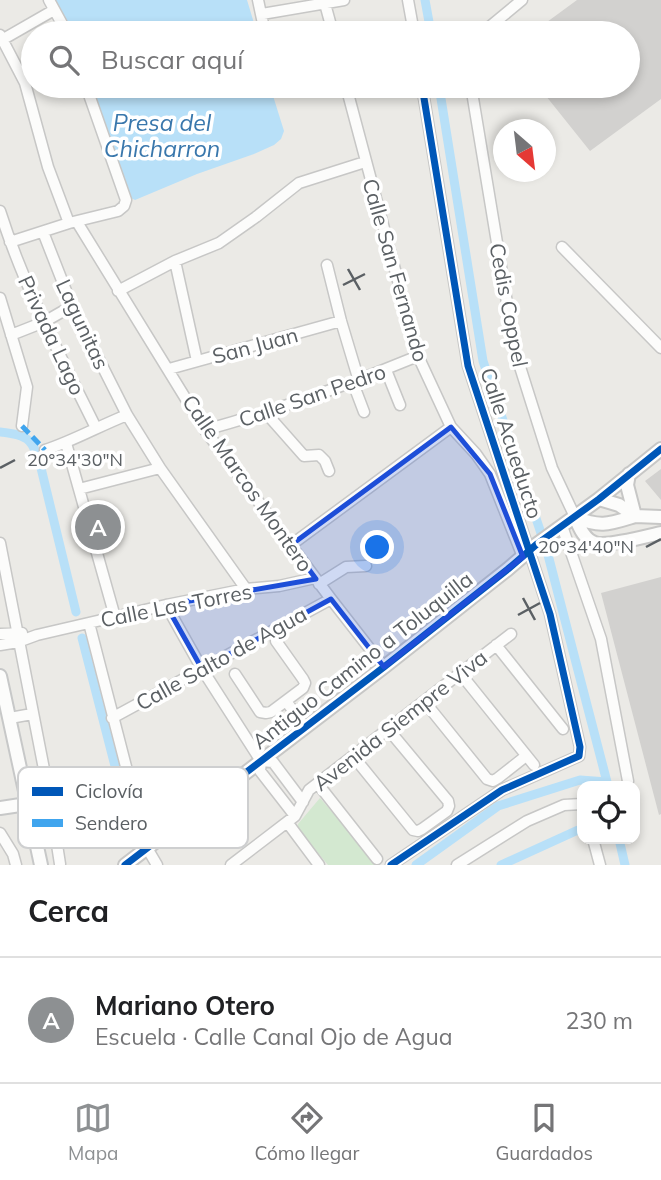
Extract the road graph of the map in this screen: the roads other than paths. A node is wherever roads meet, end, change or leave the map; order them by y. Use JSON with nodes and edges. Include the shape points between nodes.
{"nodes":[{"id":1,"x":258,"y":0,"type":"edge"},
{"id":2,"x":344,"y":0,"type":"edge"},
{"id":3,"x":408,"y":0,"type":"edge"},
{"id":4,"x":522,"y":0,"type":"edge"},
{"id":5,"x":325,"y":1,"type":"edge"},
{"id":6,"x":52,"y":5,"type":"edge"},
{"id":7,"x":262,"y":14,"type":"junction"},
{"id":8,"x":27,"y":21,"type":"edge"},
{"id":9,"x":61,"y":21,"type":"edge"},
{"id":10,"x":263,"y":21,"type":"edge"},
{"id":11,"x":330,"y":21,"type":"edge"},
{"id":12,"x":412,"y":21,"type":"edge"},
{"id":13,"x":497,"y":21,"type":"edge"},
{"id":14,"x":21,"y":25,"type":"edge"},
{"id":15,"x":1,"y":38,"type":"edge"},
{"id":16,"x":21,"y":76,"type":"edge"},
{"id":17,"x":29,"y":98,"type":"edge"},
{"id":18,"x":90,"y":98,"type":"edge"},
{"id":19,"x":349,"y":98,"type":"edge"},
{"id":20,"x":424,"y":98,"type":"edge"},
{"id":21,"x":473,"y":98,"type":"edge"},
{"id":22,"x":365,"y":162,"type":"junction"},
{"id":23,"x":0,"y":211,"type":"edge"},
{"id":24,"x":73,"y":223,"type":"junction"},
{"id":25,"x":43,"y":232,"type":"junction"},
{"id":26,"x":10,"y":242,"type":"junction"},
{"id":27,"x":562,"y":247,"type":"dead end"},
{"id":28,"x":175,"y":261,"type":"junction"},
{"id":29,"x":327,"y":265,"type":"dead end"},
{"id":30,"x":118,"y":291,"type":"junction"},
{"id":31,"x":0,"y":298,"type":"edge"},
{"id":32,"x":72,"y":306,"type":"junction"},
{"id":33,"x":341,"y":321,"type":"junction"},
{"id":34,"x":44,"y":322,"type":"junction"},
{"id":35,"x":11,"y":335,"type":"junction"},
{"id":36,"x":661,"y":348,"type":"edge"},
{"id":37,"x":418,"y":356,"type":"junction"},
{"id":38,"x":197,"y":361,"type":"junction"},
{"id":39,"x":169,"y":369,"type":"junction"},
{"id":40,"x":386,"y":370,"type":"junction"},
{"id":41,"x":356,"y":382,"type":"junction"},
{"id":42,"x":400,"y":405,"type":"dead end"},
{"id":43,"x":364,"y":412,"type":"dead end"},
{"id":44,"x":266,"y":413,"type":"junction"},
{"id":45,"x":127,"y":415,"type":"junction"},
{"id":46,"x":22,"y":426,"type":"dead end"},
{"id":47,"x":451,"y":426,"type":"junction"},
{"id":48,"x":96,"y":428,"type":"junction"},
{"id":49,"x":205,"y":430,"type":"junction"},
{"id":50,"x":66,"y":443,"type":"junction"},
{"id":51,"x":661,"y":449,"type":"edge"},
{"id":52,"x":45,"y":450,"type":"dead end"},
{"id":53,"x":159,"y":468,"type":"junction"},
{"id":54,"x":329,"y":471,"type":"dead end"},
{"id":55,"x":629,"y":474,"type":"junction"},
{"id":56,"x":79,"y":489,"type":"junction"},
{"id":57,"x":599,"y":499,"type":"junction"},
{"id":58,"x":635,"y":516,"type":"junction"},
{"id":59,"x":575,"y":517,"type":"junction"},
{"id":60,"x":661,"y":517,"type":"edge"},
{"id":61,"x":557,"y":529,"type":"junction"},
{"id":62,"x":661,"y":533,"type":"edge"},
{"id":63,"x":0,"y":543,"type":"edge"},
{"id":64,"x":613,"y":543,"type":"junction"},
{"id":65,"x":291,"y":545,"type":"junction"},
{"id":66,"x":530,"y":551,"type":"junction"},
{"id":67,"x":366,"y":566,"type":"dead end"},
{"id":68,"x":317,"y":581,"type":"junction"},
{"id":69,"x":246,"y":589,"type":"junction"},
{"id":70,"x":331,"y":599,"type":"junction"},
{"id":71,"x":166,"y":605,"type":"junction"},
{"id":72,"x":115,"y":617,"type":"junction"},
{"id":73,"x":89,"y":623,"type":"junction"},
{"id":74,"x":0,"y":634,"type":"edge"},
{"id":75,"x":511,"y":634,"type":"dead end"},
{"id":76,"x":17,"y":637,"type":"junction"},
{"id":77,"x":276,"y":641,"type":"dead end"},
{"id":78,"x":0,"y":645,"type":"edge"},
{"id":79,"x":496,"y":645,"type":"junction"},
{"id":80,"x":384,"y":667,"type":"junction"},
{"id":81,"x":202,"y":669,"type":"junction"},
{"id":82,"x":460,"y":673,"type":"junction"},
{"id":83,"x":235,"y":674,"type":"dead end"},
{"id":84,"x":0,"y":676,"type":"edge"},
{"id":85,"x":286,"y":701,"type":"junction"},
{"id":86,"x":424,"y":701,"type":"junction"},
{"id":87,"x":33,"y":714,"type":"junction"},
{"id":88,"x":10,"y":718,"type":"junction"},
{"id":89,"x":112,"y":718,"type":"junction"},
{"id":90,"x":305,"y":727,"type":"junction"},
{"id":91,"x":388,"y":729,"type":"junction"},
{"id":92,"x":563,"y":729,"type":"dead end"},
{"id":93,"x":353,"y":756,"type":"junction"},
{"id":94,"x":526,"y":756,"type":"junction"},
{"id":95,"x":261,"y":761,"type":"junction"},
{"id":96,"x":534,"y":765,"type":"dead end"},
{"id":97,"x":20,"y":767,"type":"edge"},
{"id":98,"x":43,"y":767,"type":"edge"},
{"id":99,"x":125,"y":767,"type":"edge"},
{"id":100,"x":248,"y":771,"type":"edge"},
{"id":101,"x":628,"y":781,"type":"edge"},
{"id":102,"x":318,"y":783,"type":"junction"},
{"id":103,"x":303,"y":802,"type":"junction"},
{"id":104,"x":18,"y":805,"type":"edge"},
{"id":105,"x":577,"y":805,"type":"edge"},
{"id":106,"x":0,"y":808,"type":"edge"},
{"id":107,"x":291,"y":819,"type":"junction"},
{"id":108,"x":0,"y":833,"type":"edge"},
{"id":109,"x":594,"y":844,"type":"edge"},
{"id":110,"x":147,"y":848,"type":"joint"},
{"id":111,"x":377,"y":859,"type":"dead end"},
{"id":112,"x":245,"y":861,"type":"edge"},
{"id":113,"x":16,"y":865,"type":"edge"},
{"id":114,"x":125,"y":865,"type":"edge"},
{"id":115,"x":157,"y":865,"type":"edge"},
{"id":116,"x":231,"y":865,"type":"edge"},
{"id":117,"x":319,"y":865,"type":"edge"},
{"id":118,"x":391,"y":865,"type":"edge"},
{"id":119,"x":457,"y":865,"type":"edge"},
{"id":120,"x":600,"y":865,"type":"edge"}],
"edges":[{"from":1,"to":7,"type":"street"},
{"from":2,"to":5,"type":"street"},
{"from":3,"to":12,"type":"street"},
{"from":4,"to":13,"type":"street"},
{"from":5,"to":7,"type":"street"},
{"from":5,"to":11,"type":"street"},
{"from":6,"to":8,"type":"street"},
{"from":6,"to":9,"type":"street"},
{"from":7,"to":10,"type":"street"},
{"from":14,"to":15,"type":"street"},
{"from":15,"to":16,"type":"street","name":"Calle Marcos Montero"},
{"from":17,"to":24,"type":"street","name":"Calle Marcos Montero","via":[[48,167]]},
{"from":18,"to":24,"type":"street","via":[[126,200],[118,211]]},
{"from":19,"to":22,"type":"street","name":"Calle San Fernando"},
{"from":20,"to":66,"type":"street","name":"Calle Acueducto","via":[[468,366]]},
{"from":21,"to":59,"type":"street","name":"Cedis Coppel","via":[[515,351],[552,468]]},
{"from":22,"to":28,"type":"street","via":[[299,183],[219,243]]},
{"from":22,"to":37,"type":"street","name":"Calle San Fernando"},
{"from":23,"to":26,"type":"street","name":"Privada Lago"},
{"from":24,"to":25,"type":"street"},
{"from":24,"to":30,"type":"street","name":"Calle Marcos Montero"},
{"from":25,"to":26,"type":"street"},
{"from":25,"to":32,"type":"street","name":"Lagunitas"},
{"from":26,"to":34,"type":"street","name":"Privada Lago"},
{"from":27,"to":36,"type":"street"},
{"from":28,"to":30,"type":"street"},
{"from":28,"to":38,"type":"street"},
{"from":29,"to":33,"type":"street"},
{"from":30,"to":39,"type":"street","name":"Calle Marcos Montero"},
{"from":31,"to":35,"type":"street"},
{"from":32,"to":34,"type":"street"},
{"from":32,"to":45,"type":"street","name":"Lagunitas"},
{"from":33,"to":38,"type":"street","name":"San Juan"},
{"from":33,"to":41,"type":"street"},
{"from":34,"to":35,"type":"street"},
{"from":34,"to":48,"type":"street","name":"Privada Lago"},
{"from":35,"to":46,"type":"street","via":[[27,387]]},
{"from":37,"to":40,"type":"street","name":"Calle San Pedro"},
{"from":37,"to":47,"type":"street","name":"Calle San Fernando"},
{"from":38,"to":39,"type":"street","name":"San Juan"},
{"from":39,"to":49,"type":"street","name":"Calle Marcos Montero"},
{"from":40,"to":41,"type":"street","name":"Calle San Pedro"},
{"from":40,"to":42,"type":"street"},
{"from":41,"to":43,"type":"street"},
{"from":41,"to":44,"type":"street","name":"Calle San Pedro"},
{"from":44,"to":49,"type":"street","name":"Calle San Pedro"},
{"from":44,"to":54,"type":"street","via":[[304,456],[319,455]]},
{"from":45,"to":48,"type":"street"},
{"from":45,"to":53,"type":"street","name":"Lagunitas"},
{"from":47,"to":65,"type":"street"},
{"from":47,"to":66,"type":"street","name":"Calle San Fernando","via":[[490,474]]},
{"from":48,"to":50,"type":"street"},
{"from":49,"to":65,"type":"street","name":"Calle Marcos Montero"},
{"from":50,"to":52,"type":"street"},
{"from":50,"to":56,"type":"street"},
{"from":51,"to":55,"type":"street","name":"Antiguo Camino a Toluquilla"},
{"from":53,"to":56,"type":"street"},
{"from":53,"to":69,"type":"street","name":"Lagunitas"},
{"from":55,"to":57,"type":"street","name":"Antiguo Camino a Toluquilla"},
{"from":55,"to":58,"type":"street","via":[[627,485]]},
{"from":56,"to":72,"type":"street"},
{"from":57,"to":58,"type":"street"},
{"from":57,"to":59,"type":"street","name":"Antiguo Camino a Toluquilla"},
{"from":58,"to":59,"type":"street","via":[[607,524]]},
{"from":58,"to":60,"type":"street"},
{"from":58,"to":64,"type":"street"},
{"from":59,"to":61,"type":"street","name":"Antiguo Camino a Toluquilla"},
{"from":59,"to":64,"type":"street","via":[[594,543]]},
{"from":61,"to":66,"type":"street","name":"Antiguo Camino a Toluquilla"},
{"from":61,"to":101,"type":"street","name":"Calle Acueducto","via":[[601,639]]},
{"from":62,"to":64,"type":"street"},
{"from":63,"to":76,"type":"street"},
{"from":65,"to":68,"type":"street","name":"Calle Marcos Montero"},
{"from":66,"to":80,"type":"street","name":"Antiguo Camino a Toluquilla"},
{"from":66,"to":118,"type":"street","name":"Calle Acueducto","via":[[550,614],[579,756],[502,790]]},
{"from":67,"to":68,"type":"street","name":"Calle Las Torres","via":[[346,567]]},
{"from":68,"to":69,"type":"street","name":"Calle Las Torres"},
{"from":68,"to":70,"type":"street","name":"Calle Marcos Montero"},
{"from":69,"to":71,"type":"street","name":"Calle Las Torres"},
{"from":70,"to":80,"type":"street","name":"Calle Marcos Montero"},
{"from":70,"to":81,"type":"street","name":"Calle Salto de Agua"},
{"from":71,"to":72,"type":"street","name":"Calle Las Torres"},
{"from":71,"to":81,"type":"street"},
{"from":72,"to":73,"type":"street","name":"Calle Las Torres"},
{"from":73,"to":76,"type":"street","name":"Calle Las Torres"},
{"from":73,"to":89,"type":"street"},
{"from":74,"to":76,"type":"street","name":"Calle Las Torres"},
{"from":75,"to":79,"type":"street","name":"Avenida Siempre Viva"},
{"from":76,"to":78,"type":"street","name":"Calle Las Torres"},
{"from":76,"to":87,"type":"street"},
{"from":77,"to":85,"type":"street","via":[[305,683]]},
{"from":79,"to":82,"type":"street","name":"Avenida Siempre Viva"},
{"from":79,"to":92,"type":"street"},
{"from":80,"to":90,"type":"street","name":"Antiguo Camino a Toluquilla"},
{"from":81,"to":89,"type":"street","name":"Calle Salto de Agua"},
{"from":81,"to":95,"type":"street"},
{"from":82,"to":86,"type":"street","name":"Avenida Siempre Viva"},
{"from":82,"to":94,"type":"street"},
{"from":83,"to":85,"type":"street","via":[[260,712],[271,712]]},
{"from":84,"to":88,"type":"street"},
{"from":85,"to":90,"type":"street"},
{"from":86,"to":91,"type":"street","name":"Avenida Siempre Viva"},
{"from":86,"to":94,"type":"street","via":[[487,779],[493,781]]},
{"from":87,"to":88,"type":"street"},
{"from":87,"to":98,"type":"street"},
{"from":88,"to":97,"type":"street"},
{"from":89,"to":99,"type":"street"},
{"from":90,"to":95,"type":"street","name":"Antiguo Camino a Toluquilla"},
{"from":91,"to":93,"type":"street","name":"Avenida Siempre Viva"},
{"from":91,"to":93,"type":"street","via":[[448,801],[447,811],[422,829],[413,830]]},
{"from":93,"to":102,"type":"street","name":"Avenida Siempre Viva"},
{"from":94,"to":96,"type":"street"},
{"from":95,"to":100,"type":"street","name":"Antiguo Camino a Toluquilla"},
{"from":95,"to":103,"type":"street","via":[[273,762]]},
{"from":95,"to":107,"type":"street","via":[[260,771]]},
{"from":102,"to":103,"type":"street","name":"Avenida Siempre Viva"},
{"from":102,"to":111,"type":"street"},
{"from":103,"to":107,"type":"street","name":"Avenida Siempre Viva"},
{"from":104,"to":106,"type":"street"},
{"from":105,"to":119,"type":"street","via":[[527,821]]},
{"from":107,"to":112,"type":"street","name":"Avenida Siempre Viva"},
{"from":107,"to":117,"type":"street"},
{"from":108,"to":113,"type":"street"},
{"from":109,"to":120,"type":"street"},
{"from":110,"to":114,"type":"street","name":"Antiguo Camino a Toluquilla"},
{"from":110,"to":115,"type":"street"},
{"from":112,"to":116,"type":"street","name":"Avenida Siempre Viva"}]}
